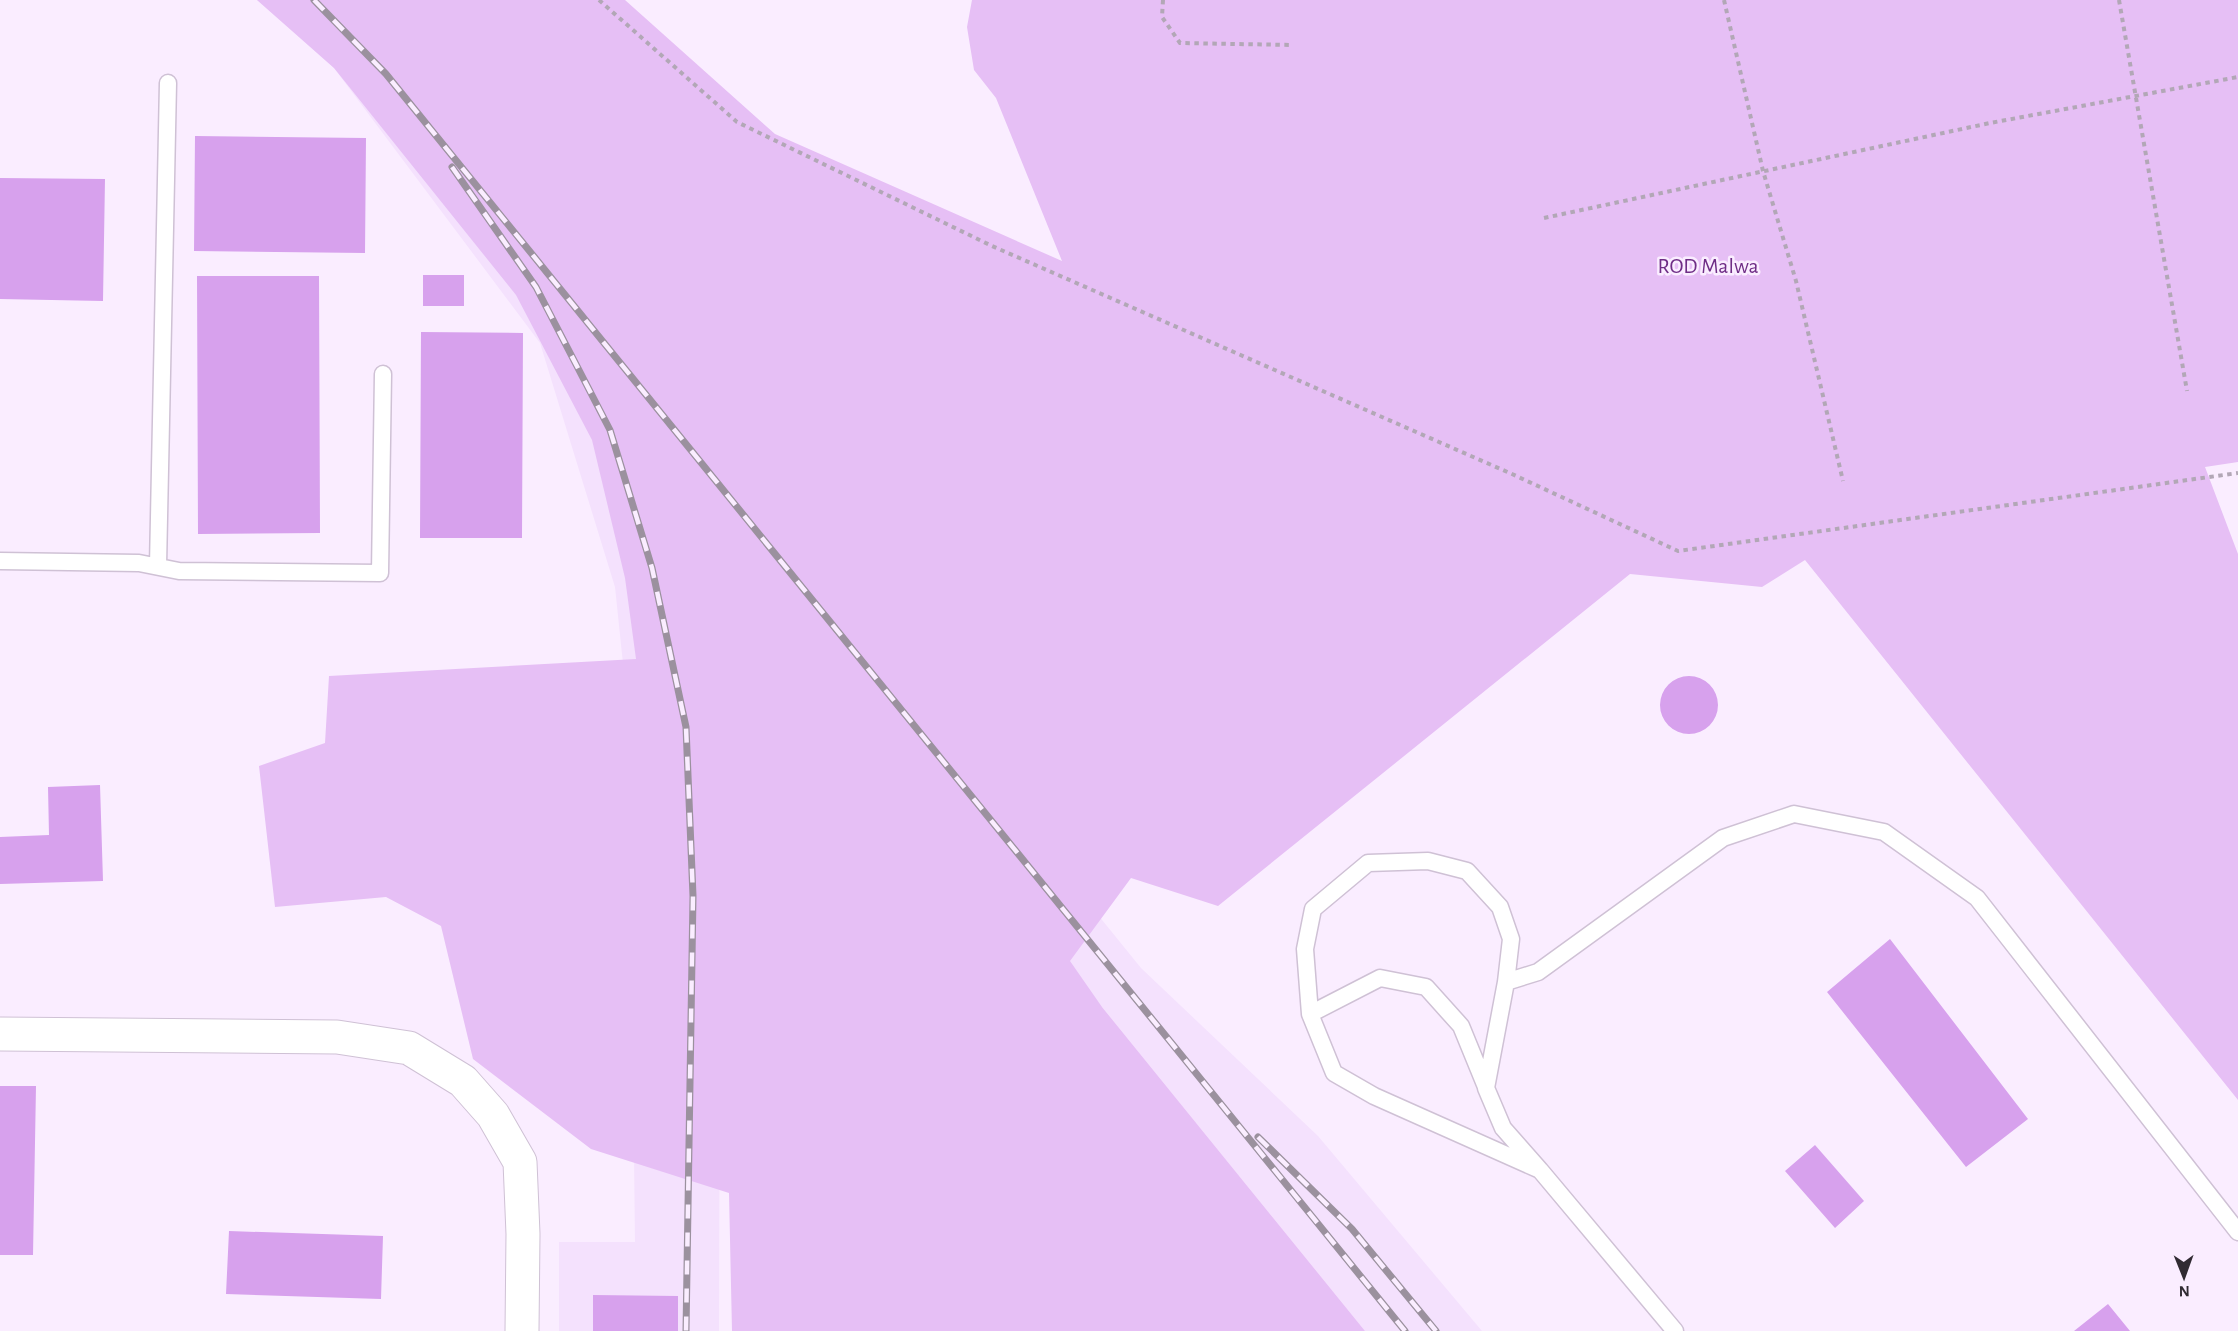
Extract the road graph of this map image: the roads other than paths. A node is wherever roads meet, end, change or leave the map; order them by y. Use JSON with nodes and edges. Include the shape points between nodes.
{"nodes":[{"id":1,"x":168,"y":83,"type":"dead end"},
{"id":2,"x":383,"y":374,"type":"dead end"},
{"id":3,"x":0,"y":561,"type":"edge"},
{"id":4,"x":158,"y":566,"type":"junction"},
{"id":5,"x":1506,"y":982,"type":"junction"},
{"id":6,"x":1310,"y":1014,"type":"junction"},
{"id":7,"x":0,"y":1034,"type":"edge"},
{"id":8,"x":1486,"y":1088,"type":"junction"},
{"id":9,"x":1539,"y":1170,"type":"junction"},
{"id":10,"x":2238,"y":1232,"type":"edge"},
{"id":11,"x":522,"y":1331,"type":"edge"},
{"id":12,"x":1675,"y":1331,"type":"edge"}],
"edges":[{"from":1,"to":4,"type":"lane"},
{"from":2,"to":4,"type":"lane","via":[[380,573],[179,571]]},
{"from":3,"to":4,"type":"lane","via":[[139,562]]},
{"from":5,"to":6,"type":"lane","via":[[1511,939],[1500,907],[1467,871],[1428,861],[1368,863],[1313,909],[1305,949]]},
{"from":5,"to":8,"type":"lane"},
{"from":5,"to":10,"type":"lane","via":[[1538,972],[1723,838],[1794,814],[1884,832],[1977,898]]},
{"from":6,"to":8,"type":"lane","via":[[1380,978],[1426,987],[1461,1026]]},
{"from":6,"to":9,"type":"lane","via":[[1334,1072],[1374,1096]]},
{"from":7,"to":11,"type":"street","via":[[337,1037],[409,1048],[464,1081],[493,1115],[520,1162]]},
{"from":8,"to":9,"type":"lane","via":[[1503,1128]]},
{"from":9,"to":12,"type":"lane"}]}
